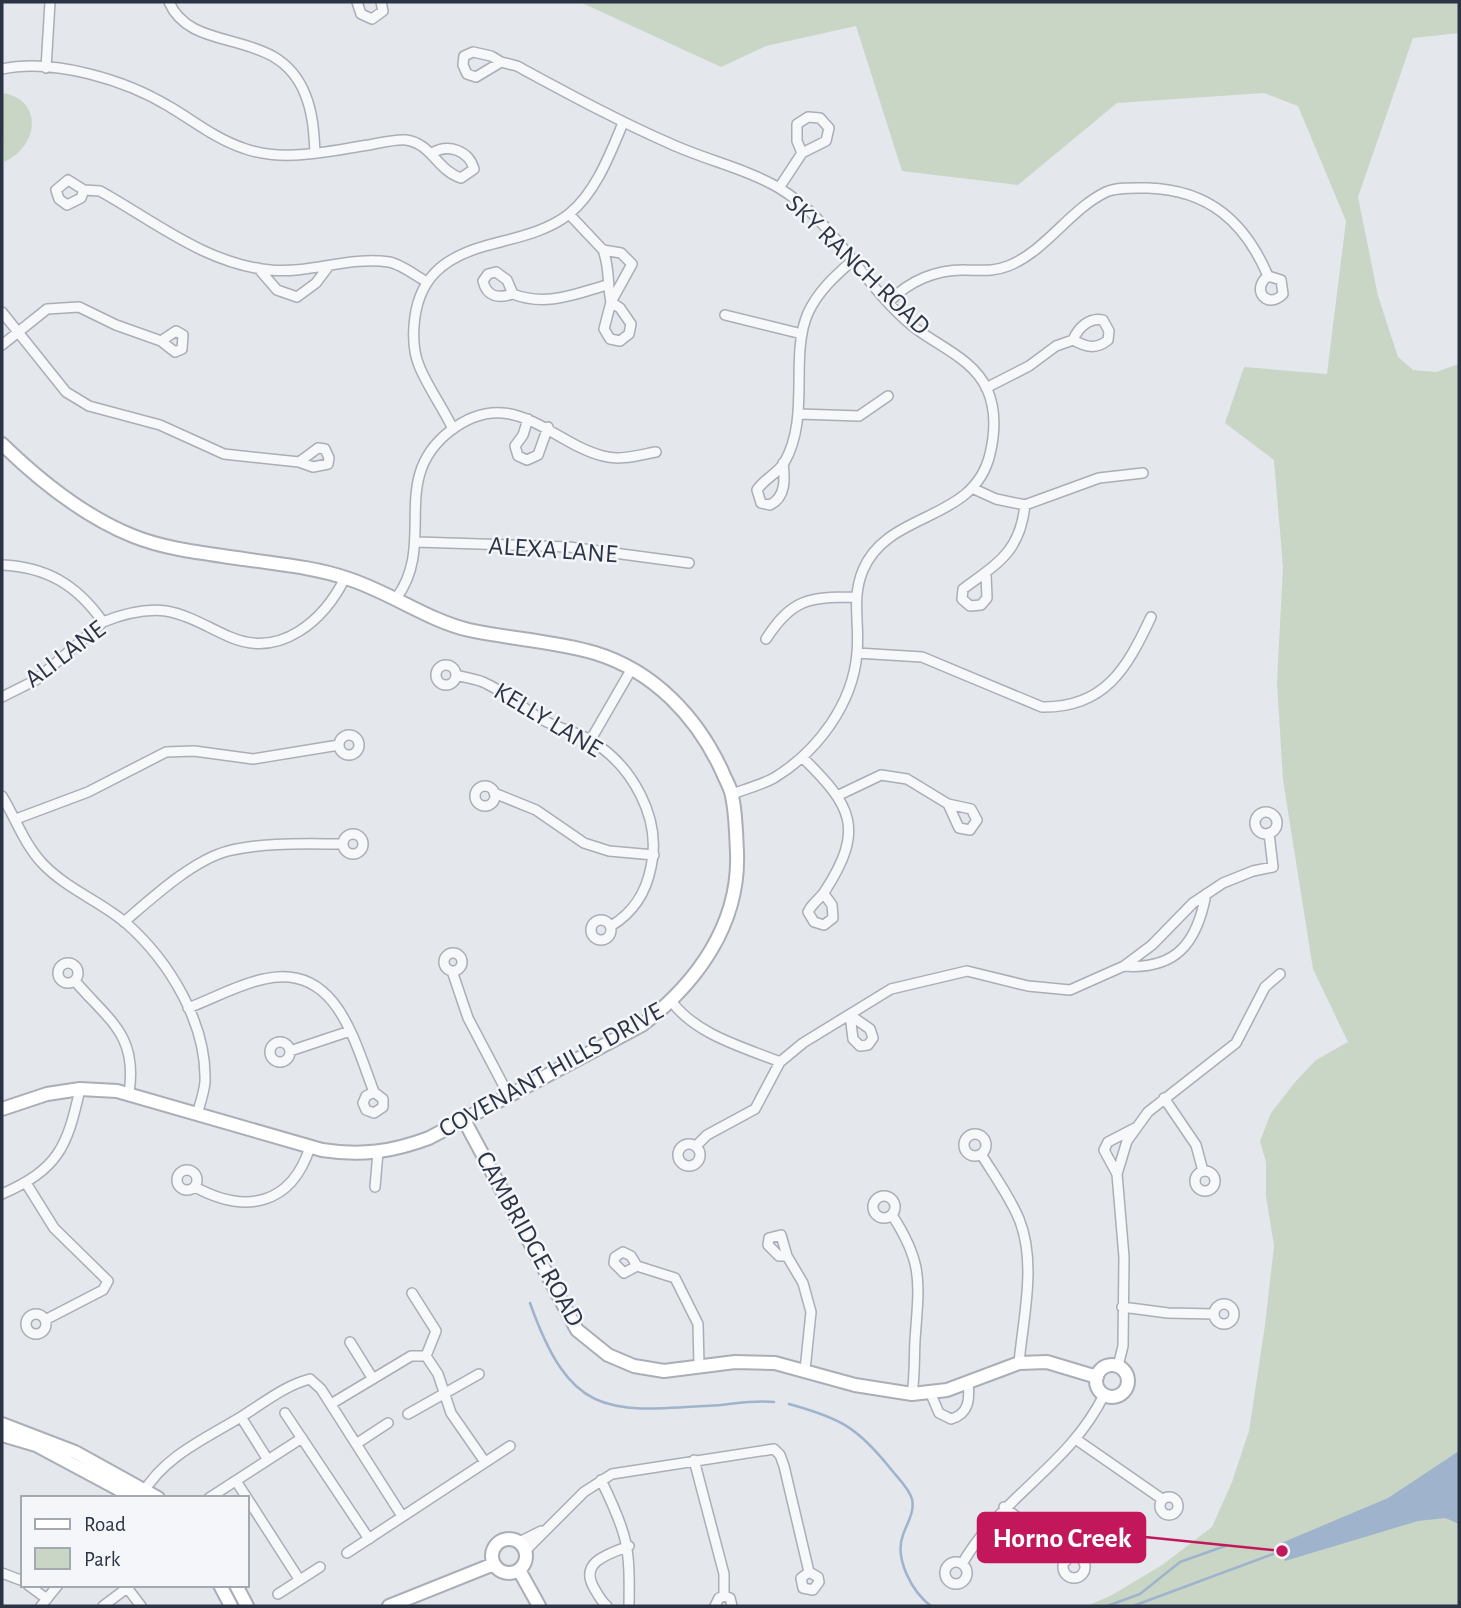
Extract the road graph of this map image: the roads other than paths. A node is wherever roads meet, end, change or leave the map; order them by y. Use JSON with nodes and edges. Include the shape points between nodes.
{"nodes":[{"id":1,"x":50,"y":2,"type":"edge"},
{"id":2,"x":169,"y":2,"type":"edge"},
{"id":3,"x":356,"y":2,"type":"edge"},
{"id":4,"x":382,"y":2,"type":"edge"},
{"id":5,"x":501,"y":62,"type":"dead end"},
{"id":6,"x":46,"y":68,"type":"junction"},
{"id":7,"x":2,"y":69,"type":"edge"},
{"id":8,"x":623,"y":123,"type":"junction"},
{"id":9,"x":316,"y":153,"type":"junction"},
{"id":10,"x":432,"y":153,"type":"dead end"},
{"id":11,"x":802,"y":153,"type":"dead end"},
{"id":12,"x":779,"y":188,"type":"junction"},
{"id":13,"x":84,"y":190,"type":"dead end"},
{"id":14,"x":569,"y":214,"type":"junction"},
{"id":15,"x":603,"y":250,"type":"junction"},
{"id":16,"x":853,"y":260,"type":"junction"},
{"id":17,"x":328,"y":267,"type":"junction"},
{"id":18,"x":258,"y":268,"type":"junction"},
{"id":19,"x":1268,"y":276,"type":"dead end"},
{"id":20,"x":427,"y":282,"type":"junction"},
{"id":21,"x":607,"y":285,"type":"junction"},
{"id":22,"x":513,"y":294,"type":"dead end"},
{"id":23,"x":890,"y":301,"type":"junction"},
{"id":24,"x":2,"y":312,"type":"edge"},
{"id":25,"x":725,"y":315,"type":"dead end"},
{"id":26,"x":17,"y":331,"type":"junction"},
{"id":27,"x":802,"y":334,"type":"junction"},
{"id":28,"x":1073,"y":340,"type":"dead end"},
{"id":29,"x":161,"y":341,"type":"dead end"},
{"id":30,"x":2,"y":345,"type":"edge"},
{"id":31,"x":986,"y":387,"type":"junction"},
{"id":32,"x":888,"y":396,"type":"dead end"},
{"id":33,"x":799,"y":414,"type":"junction"},
{"id":34,"x":528,"y":419,"type":"junction"},
{"id":35,"x":548,"y":427,"type":"junction"},
{"id":36,"x":453,"y":429,"type":"junction"},
{"id":37,"x":2,"y":444,"type":"edge"},
{"id":38,"x":656,"y":452,"type":"dead end"},
{"id":39,"x":299,"y":462,"type":"dead end"},
{"id":40,"x":783,"y":464,"type":"dead end"},
{"id":41,"x":1143,"y":472,"type":"dead end"},
{"id":42,"x":974,"y":489,"type":"junction"},
{"id":43,"x":1025,"y":505,"type":"junction"},
{"id":44,"x":417,"y":542,"type":"junction"},
{"id":45,"x":689,"y":563,"type":"dead end"},
{"id":46,"x":2,"y":565,"type":"edge"},
{"id":47,"x":986,"y":575,"type":"dead end"},
{"id":48,"x":345,"y":578,"type":"junction"},
{"id":49,"x":397,"y":597,"type":"junction"},
{"id":50,"x":855,"y":597,"type":"junction"},
{"id":51,"x":1151,"y":617,"type":"dead end"},
{"id":52,"x":103,"y":622,"type":"junction"},
{"id":53,"x":766,"y":639,"type":"dead end"},
{"id":54,"x":857,"y":653,"type":"junction"},
{"id":55,"x":631,"y":670,"type":"junction"},
{"id":56,"x":456,"y":675,"type":"dead end"},
{"id":57,"x":2,"y":697,"type":"edge"},
{"id":58,"x":590,"y":741,"type":"junction"},
{"id":59,"x":339,"y":745,"type":"dead end"},
{"id":60,"x":803,"y":758,"type":"junction"},
{"id":61,"x":494,"y":793,"type":"dead end"},
{"id":62,"x":732,"y":794,"type":"junction"},
{"id":63,"x":839,"y":794,"type":"junction"},
{"id":64,"x":2,"y":796,"type":"edge"},
{"id":65,"x":948,"y":804,"type":"dead end"},
{"id":66,"x":16,"y":819,"type":"junction"},
{"id":67,"x":1269,"y":833,"type":"dead end"},
{"id":68,"x":343,"y":844,"type":"dead end"},
{"id":69,"x":654,"y":855,"type":"junction"},
{"id":70,"x":824,"y":894,"type":"dead end"},
{"id":71,"x":1206,"y":894,"type":"junction"},
{"id":72,"x":124,"y":922,"type":"junction"},
{"id":73,"x":611,"y":926,"type":"dead end"},
{"id":74,"x":1124,"y":966,"type":"junction"},
{"id":75,"x":452,"y":971,"type":"dead end"},
{"id":76,"x":1280,"y":974,"type":"dead end"},
{"id":77,"x":75,"y":981,"type":"dead end"},
{"id":78,"x":672,"y":1002,"type":"junction"},
{"id":79,"x":188,"y":1008,"type":"junction"},
{"id":80,"x":349,"y":1031,"type":"junction"},
{"id":81,"x":290,"y":1051,"type":"dead end"},
{"id":82,"x":780,"y":1062,"type":"junction"},
{"id":83,"x":80,"y":1089,"type":"junction"},
{"id":84,"x":374,"y":1092,"type":"dead end"},
{"id":85,"x":129,"y":1093,"type":"junction"},
{"id":86,"x":509,"y":1096,"type":"junction"},
{"id":87,"x":1164,"y":1098,"type":"junction"},
{"id":88,"x":2,"y":1109,"type":"edge"},
{"id":89,"x":197,"y":1114,"type":"junction"},
{"id":90,"x":464,"y":1120,"type":"junction"},
{"id":91,"x":1136,"y":1128,"type":"junction"},
{"id":92,"x":696,"y":1146,"type":"dead end"},
{"id":93,"x":310,"y":1147,"type":"junction"},
{"id":94,"x":378,"y":1152,"type":"junction"},
{"id":95,"x":981,"y":1154,"type":"dead end"},
{"id":96,"x":1203,"y":1171,"type":"dead end"},
{"id":97,"x":1118,"y":1174,"type":"junction"},
{"id":98,"x":26,"y":1183,"type":"junction"},
{"id":99,"x":195,"y":1187,"type":"dead end"},
{"id":100,"x":375,"y":1187,"type":"dead end"},
{"id":101,"x":2,"y":1194,"type":"edge"},
{"id":102,"x":892,"y":1214,"type":"dead end"},
{"id":103,"x":787,"y":1256,"type":"dead end"},
{"id":104,"x":637,"y":1266,"type":"dead end"},
{"id":105,"x":412,"y":1293,"type":"dead end"},
{"id":106,"x":1122,"y":1307,"type":"junction"},
{"id":107,"x":1214,"y":1314,"type":"dead end"},
{"id":108,"x":46,"y":1320,"type":"dead end"},
{"id":109,"x":350,"y":1342,"type":"dead end"},
{"id":110,"x":426,"y":1356,"type":"junction"},
{"id":111,"x":1019,"y":1363,"type":"junction"},
{"id":112,"x":699,"y":1365,"type":"junction"},
{"id":113,"x":1118,"y":1366,"type":"junction"},
{"id":114,"x":805,"y":1370,"type":"junction"},
{"id":115,"x":479,"y":1374,"type":"dead end"},
{"id":116,"x":1097,"y":1377,"type":"junction"},
{"id":117,"x":373,"y":1379,"type":"junction"},
{"id":118,"x":968,"y":1383,"type":"junction"},
{"id":119,"x":930,"y":1392,"type":"junction"},
{"id":120,"x":444,"y":1394,"type":"junction"},
{"id":121,"x":912,"y":1394,"type":"junction"},
{"id":122,"x":1104,"y":1395,"type":"junction"},
{"id":123,"x":331,"y":1404,"type":"junction"},
{"id":124,"x":285,"y":1413,"type":"dead end"},
{"id":125,"x":408,"y":1414,"type":"dead end"},
{"id":126,"x":241,"y":1417,"type":"junction"},
{"id":127,"x":388,"y":1423,"type":"dead end"},
{"id":128,"x":2,"y":1424,"type":"edge"},
{"id":129,"x":2,"y":1436,"type":"edge"},
{"id":130,"x":302,"y":1438,"type":"junction"},
{"id":131,"x":1077,"y":1440,"type":"junction"},
{"id":132,"x":356,"y":1444,"type":"junction"},
{"id":133,"x":510,"y":1446,"type":"dead end"},
{"id":134,"x":268,"y":1460,"type":"junction"},
{"id":135,"x":694,"y":1460,"type":"junction"},
{"id":136,"x":485,"y":1462,"type":"junction"},
{"id":137,"x":601,"y":1480,"type":"junction"},
{"id":138,"x":236,"y":1481,"type":"junction"},
{"id":139,"x":140,"y":1495,"type":"edge"},
{"id":140,"x":212,"y":1496,"type":"edge"},
{"id":141,"x":246,"y":1496,"type":"edge"},
{"id":142,"x":1162,"y":1499,"type":"dead end"},
{"id":143,"x":248,"y":1500,"type":"edge"},
{"id":144,"x":1004,"y":1507,"type":"junction"},
{"id":145,"x":402,"y":1516,"type":"junction"},
{"id":146,"x":369,"y":1539,"type":"junction"},
{"id":147,"x":629,"y":1546,"type":"junction"},
{"id":148,"x":522,"y":1547,"type":"junction"},
{"id":149,"x":347,"y":1553,"type":"dead end"},
{"id":150,"x":1066,"y":1561,"type":"dead end"},
{"id":151,"x":494,"y":1564,"type":"junction"},
{"id":152,"x":962,"y":1564,"type":"dead end"},
{"id":153,"x":320,"y":1567,"type":"dead end"},
{"id":154,"x":519,"y":1570,"type":"junction"},
{"id":155,"x":809,"y":1572,"type":"dead end"},
{"id":156,"x":2,"y":1573,"type":"edge"},
{"id":157,"x":299,"y":1579,"type":"junction"},
{"id":158,"x":21,"y":1580,"type":"edge"},
{"id":159,"x":30,"y":1587,"type":"edge"},
{"id":160,"x":56,"y":1587,"type":"edge"},
{"id":161,"x":126,"y":1587,"type":"edge"},
{"id":162,"x":221,"y":1587,"type":"edge"},
{"id":163,"x":237,"y":1587,"type":"edge"},
{"id":164,"x":278,"y":1594,"type":"dead end"},
{"id":165,"x":724,"y":1596,"type":"junction"},
{"id":166,"x":44,"y":1603,"type":"edge"},
{"id":167,"x":395,"y":1605,"type":"edge"},
{"id":168,"x":103,"y":1606,"type":"edge"},
{"id":169,"x":141,"y":1606,"type":"edge"},
{"id":170,"x":232,"y":1606,"type":"edge"},
{"id":171,"x":247,"y":1606,"type":"edge"},
{"id":172,"x":539,"y":1606,"type":"edge"},
{"id":173,"x":607,"y":1606,"type":"edge"},
{"id":174,"x":629,"y":1606,"type":"edge"},
{"id":175,"x":715,"y":1606,"type":"edge"},
{"id":176,"x":733,"y":1606,"type":"edge"}],
"edges":[{"from":1,"to":6,"type":"street"},
{"from":2,"to":9,"type":"street","via":[[185,23],[202,33],[258,47],[293,74],[311,112]]},
{"from":3,"to":4,"type":"street","via":[[361,13],[372,19],[383,11]]},
{"from":5,"to":8,"type":"street","name":"SKY RANCH ROAD","via":[[517,66]]},
{"from":6,"to":7,"type":"street"},
{"from":6,"to":9,"type":"street","via":[[132,86],[245,149],[292,156]]},
{"from":8,"to":12,"type":"street","name":"SKY RANCH ROAD"},
{"from":8,"to":14,"type":"street","via":[[606,163]]},
{"from":9,"to":10,"type":"street","via":[[406,140]]},
{"from":11,"to":12,"type":"street"},
{"from":12,"to":16,"type":"street","name":"SKY RANCH ROAD","via":[[809,211]]},
{"from":13,"to":18,"type":"street","via":[[100,191],[201,250]]},
{"from":14,"to":15,"type":"street"},
{"from":14,"to":20,"type":"street","via":[[534,233],[461,253],[441,265]]},
{"from":15,"to":21,"type":"street","via":[[610,271]]},
{"from":15,"to":21,"type":"street","via":[[621,253],[632,264],[611,302]]},
{"from":16,"to":23,"type":"street","name":"SKY RANCH ROAD"},
{"from":16,"to":27,"type":"street","via":[[818,295]]},
{"from":17,"to":18,"type":"street","via":[[306,271]]},
{"from":17,"to":18,"type":"street","via":[[297,297],[277,290]]},
{"from":17,"to":20,"type":"street","via":[[391,262]]},
{"from":19,"to":23,"type":"street","via":[[1246,234],[1222,211],[1168,189],[1137,188],[1108,191],[1010,265],[988,271],[942,271],[901,289]]},
{"from":20,"to":36,"type":"street","via":[[415,304],[413,341],[419,367]]},
{"from":21,"to":22,"type":"street","via":[[549,301]]},
{"from":23,"to":31,"type":"street","name":"SKY RANCH ROAD","via":[[915,327],[956,353]]},
{"from":24,"to":26,"type":"street"},
{"from":25,"to":27,"type":"street"},
{"from":26,"to":29,"type":"street","via":[[47,309],[79,307]]},
{"from":26,"to":30,"type":"street"},
{"from":26,"to":39,"type":"street","via":[[65,392],[89,406],[160,425],[224,454]]},
{"from":27,"to":33,"type":"street"},
{"from":28,"to":31,"type":"street"},
{"from":31,"to":42,"type":"street","name":"SKY RANCH ROAD","via":[[995,419],[990,456]]},
{"from":32,"to":33,"type":"street","via":[[859,416]]},
{"from":33,"to":40,"type":"street"},
{"from":34,"to":35,"type":"street"},
{"from":34,"to":35,"type":"street","via":[[515,446],[518,456],[527,460],[538,455]]},
{"from":34,"to":36,"type":"street","via":[[495,414]]},
{"from":35,"to":38,"type":"street","via":[[603,456],[624,458]]},
{"from":36,"to":44,"type":"street","via":[[431,450],[418,476],[413,500]]},
{"from":37,"to":48,"type":"street","name":"COVENANT HILLS DRIVE","via":[[41,482],[135,537]]},
{"from":41,"to":43,"type":"street","via":[[1099,478]]},
{"from":42,"to":43,"type":"street"},
{"from":42,"to":50,"type":"street","name":"SKY RANCH ROAD","via":[[886,539],[864,568]]},
{"from":43,"to":47,"type":"street","via":[[1023,530],[1009,553]]},
{"from":44,"to":45,"type":"street","name":"ALEXA LANE","via":[[569,547]]},
{"from":44,"to":49,"type":"street"},
{"from":46,"to":52,"type":"street","via":[[53,575],[87,599]]},
{"from":48,"to":49,"type":"street","name":"COVENANT HILLS DRIVE"},
{"from":48,"to":52,"type":"street","name":"ALI LANE","via":[[320,617],[304,630],[274,642],[245,642],[164,611],[134,612]]},
{"from":49,"to":55,"type":"street","name":"COVENANT HILLS DRIVE","via":[[468,630],[554,643],[598,654]]},
{"from":50,"to":53,"type":"street","via":[[820,597],[797,603],[781,616]]},
{"from":50,"to":54,"type":"street","name":"SKY RANCH ROAD"},
{"from":51,"to":54,"type":"street","via":[[1114,681],[1093,697],[1063,708],[1042,707],[922,657]]},
{"from":52,"to":57,"type":"street","name":"ALI LANE","via":[[36,680]]},
{"from":54,"to":60,"type":"street","name":"SKY RANCH ROAD","via":[[848,696]]},
{"from":55,"to":58,"type":"street"},
{"from":55,"to":62,"type":"street","name":"COVENANT HILLS DRIVE","via":[[688,714]]},
{"from":56,"to":58,"type":"street","name":"KELLY LANE","via":[[486,682],[549,723]]},
{"from":58,"to":69,"type":"street","name":"KELLY LANE","via":[[622,768],[642,796],[653,829]]},
{"from":59,"to":66,"type":"street","via":[[253,759],[166,752],[88,792]]},
{"from":60,"to":62,"type":"street","name":"SKY RANCH ROAD","via":[[771,779]]},
{"from":60,"to":63,"type":"street"},
{"from":61,"to":69,"type":"street","via":[[536,810],[584,843],[609,851]]},
{"from":62,"to":78,"type":"street","name":"COVENANT HILLS DRIVE","via":[[737,864],[729,913],[707,959]]},
{"from":63,"to":65,"type":"street","via":[[881,775],[907,779]]},
{"from":63,"to":70,"type":"street","via":[[850,823],[848,847]]},
{"from":64,"to":66,"type":"street"},
{"from":66,"to":72,"type":"street","via":[[28,846],[45,867]]},
{"from":67,"to":71,"type":"street","via":[[1274,866],[1223,883]]},
{"from":68,"to":72,"type":"street","via":[[226,851],[156,894]]},
{"from":69,"to":73,"type":"street","name":"KELLY LANE","via":[[648,886],[635,907]]},
{"from":71,"to":74,"type":"street"},
{"from":71,"to":74,"type":"street","via":[[1196,933],[1183,947],[1157,966]]},
{"from":72,"to":79,"type":"street","via":[[171,977]]},
{"from":74,"to":82,"type":"street","via":[[1070,990],[1028,986],[967,971],[891,989]]},
{"from":75,"to":86,"type":"street","via":[[468,1018]]},
{"from":76,"to":87,"type":"street","via":[[1265,988],[1236,1043]]},
{"from":77,"to":85,"type":"street","via":[[116,1023],[126,1043],[131,1061]]},
{"from":78,"to":82,"type":"street","via":[[707,1031]]},
{"from":78,"to":86,"type":"street","name":"COVENANT HILLS DRIVE","via":[[642,1025]]},
{"from":79,"to":80,"type":"street","via":[[263,979],[286,977],[310,981],[336,1002]]},
{"from":79,"to":89,"type":"street","via":[[203,1059],[205,1084]]},
{"from":80,"to":81,"type":"street"},
{"from":80,"to":84,"type":"street"},
{"from":82,"to":92,"type":"street","via":[[755,1109]]},
{"from":83,"to":85,"type":"street","name":"COVENANT HILLS DRIVE"},
{"from":83,"to":88,"type":"street","name":"COVENANT HILLS DRIVE"},
{"from":83,"to":98,"type":"street","via":[[63,1148],[45,1171]]},
{"from":85,"to":89,"type":"street","name":"COVENANT HILLS DRIVE"},
{"from":86,"to":90,"type":"street","name":"COVENANT HILLS DRIVE"},
{"from":87,"to":91,"type":"street"},
{"from":87,"to":96,"type":"street","via":[[1196,1145]]},
{"from":89,"to":93,"type":"street","name":"COVENANT HILLS DRIVE"},
{"from":90,"to":94,"type":"street","name":"COVENANT HILLS DRIVE","via":[[429,1139]]},
{"from":90,"to":112,"type":"street","name":"CAMBRIDGE ROAD","via":[[577,1330],[608,1355],[634,1366],[664,1371]]},
{"from":91,"to":97,"type":"street","via":[[1127,1141]]},
{"from":91,"to":97,"type":"street","via":[[1108,1142],[1104,1150]]},
{"from":93,"to":94,"type":"street","name":"COVENANT HILLS DRIVE","via":[[356,1155]]},
{"from":93,"to":99,"type":"street","via":[[295,1178],[263,1200],[238,1203]]},
{"from":94,"to":100,"type":"street"},
{"from":95,"to":111,"type":"street","via":[[1025,1236],[1028,1256]]},
{"from":97,"to":106,"type":"street","via":[[1123,1211]]},
{"from":98,"to":101,"type":"street"},
{"from":98,"to":108,"type":"street","via":[[54,1228],[107,1280],[103,1290]]},
{"from":102,"to":121,"type":"street","via":[[917,1263],[921,1292]]},
{"from":103,"to":114,"type":"street","via":[[803,1283],[811,1312]]},
{"from":104,"to":112,"type":"street","via":[[675,1278],[698,1324]]},
{"from":105,"to":110,"type":"street","via":[[436,1331]]},
{"from":106,"to":107,"type":"street"},
{"from":106,"to":113,"type":"street","via":[[1123,1346]]},
{"from":109,"to":117,"type":"street"},
{"from":110,"to":117,"type":"street","via":[[411,1356]]},
{"from":110,"to":120,"type":"street"},
{"from":111,"to":116,"type":"street","name":"CAMBRIDGE ROAD","via":[[1047,1362]]},
{"from":111,"to":118,"type":"street","name":"CAMBRIDGE ROAD"},
{"from":112,"to":114,"type":"street","name":"CAMBRIDGE ROAD","via":[[775,1363]]},
{"from":113,"to":116,"type":"street","via":[[1103,1368]]},
{"from":113,"to":122,"type":"street","via":[[1126,1373],[1127,1389],[1114,1397]]},
{"from":114,"to":121,"type":"street","name":"CAMBRIDGE ROAD","via":[[855,1385]]},
{"from":115,"to":120,"type":"street"},
{"from":116,"to":122,"type":"street","via":[[1097,1387]]},
{"from":117,"to":123,"type":"street"},
{"from":118,"to":119,"type":"street","name":"CAMBRIDGE ROAD"},
{"from":118,"to":119,"type":"street","via":[[968,1404],[951,1419],[939,1413]]},
{"from":119,"to":121,"type":"street","name":"CAMBRIDGE ROAD"},
{"from":120,"to":125,"type":"street"},
{"from":120,"to":136,"type":"street","via":[[461,1431]]},
{"from":122,"to":131,"type":"street"},
{"from":123,"to":126,"type":"street","via":[[310,1379]]},
{"from":123,"to":132,"type":"street"},
{"from":124,"to":130,"type":"street"},
{"from":126,"to":134,"type":"street"},
{"from":126,"to":139,"type":"street","via":[[213,1430],[162,1469]]},
{"from":127,"to":132,"type":"street"},
{"from":128,"to":139,"type":"street","via":[[41,1437]]},
{"from":129,"to":139,"type":"street","via":[[36,1445]]},
{"from":130,"to":134,"type":"street"},
{"from":130,"to":146,"type":"street"},
{"from":131,"to":142,"type":"street"},
{"from":131,"to":144,"type":"street"},
{"from":132,"to":145,"type":"street"},
{"from":133,"to":136,"type":"street"},
{"from":134,"to":138,"type":"street"},
{"from":135,"to":137,"type":"street","via":[[631,1469]]},
{"from":135,"to":155,"type":"street","via":[[765,1449],[780,1455]]},
{"from":135,"to":165,"type":"street","via":[[724,1574]]},
{"from":136,"to":145,"type":"street"},
{"from":137,"to":147,"type":"street"},
{"from":137,"to":148,"type":"street"},
{"from":138,"to":140,"type":"street"},
{"from":138,"to":141,"type":"street"},
{"from":143,"to":157,"type":"street"},
{"from":144,"to":150,"type":"street","via":[[1058,1549]]},
{"from":144,"to":152,"type":"street","via":[[976,1539]]},
{"from":145,"to":146,"type":"street"},
{"from":146,"to":149,"type":"street"},
{"from":147,"to":173,"type":"street","via":[[595,1561],[588,1570],[588,1578]]},
{"from":147,"to":174,"type":"street"},
{"from":148,"to":151,"type":"street","via":[[505,1539],[492,1554]]},
{"from":148,"to":154,"type":"street","via":[[525,1562]]},
{"from":151,"to":154,"type":"street","via":[[505,1573]]},
{"from":151,"to":167,"type":"street"},
{"from":153,"to":157,"type":"street"},
{"from":154,"to":172,"type":"street"},
{"from":156,"to":158,"type":"street"},
{"from":157,"to":164,"type":"street"},
{"from":159,"to":166,"type":"street"},
{"from":160,"to":166,"type":"street"},
{"from":161,"to":168,"type":"street"},
{"from":161,"to":169,"type":"street"},
{"from":162,"to":170,"type":"street"},
{"from":163,"to":171,"type":"street"},
{"from":165,"to":175,"type":"street"},
{"from":165,"to":176,"type":"street"}]}
